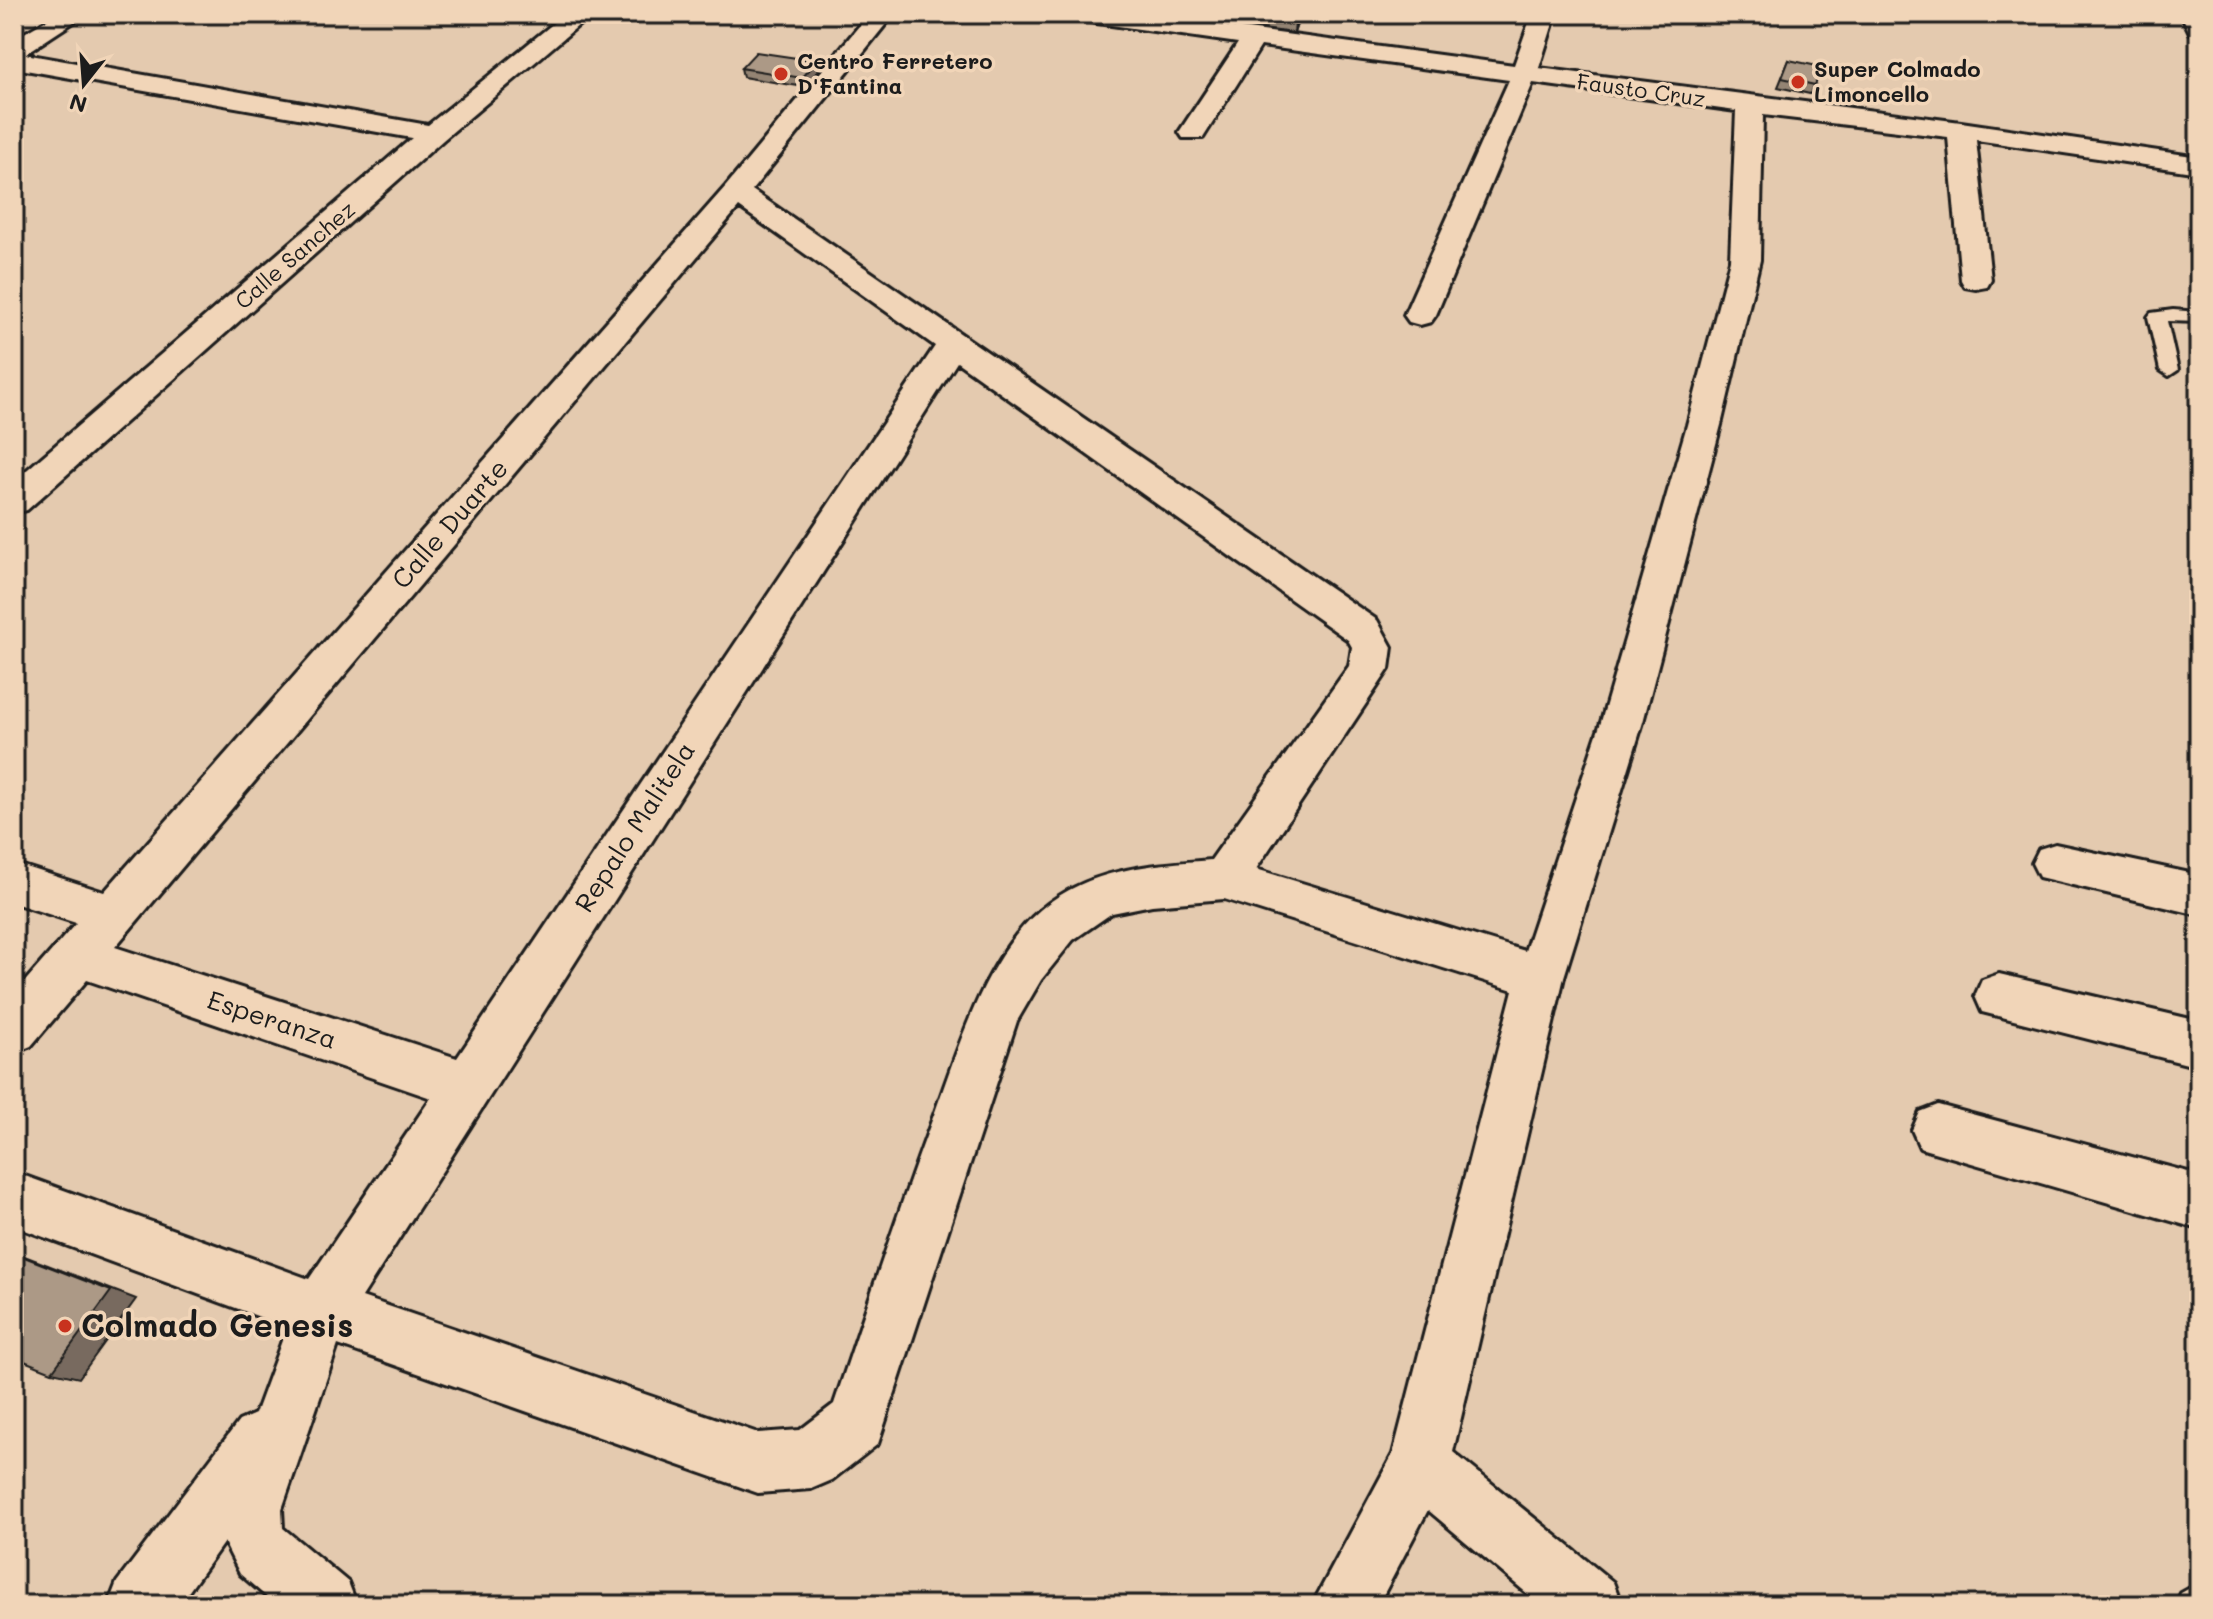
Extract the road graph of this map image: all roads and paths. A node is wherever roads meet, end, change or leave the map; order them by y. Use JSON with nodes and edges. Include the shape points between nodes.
{"nodes":[{"id":1,"x":74,"y":14,"type":"edge"},
{"id":2,"x":580,"y":14,"type":"edge"},
{"id":3,"x":882,"y":14,"type":"edge"},
{"id":4,"x":1083,"y":14,"type":"edge"},
{"id":5,"x":1544,"y":14,"type":"edge"},
{"id":6,"x":2193,"y":14,"type":"edge"},
{"id":7,"x":2199,"y":28,"type":"edge"},
{"id":8,"x":1254,"y":37,"type":"junction"},
{"id":9,"x":14,"y":50,"type":"edge"},
{"id":10,"x":14,"y":60,"type":"edge"},
{"id":11,"x":1524,"y":74,"type":"junction"},
{"id":12,"x":1750,"y":105,"type":"junction"},
{"id":13,"x":1961,"y":130,"type":"junction"},
{"id":14,"x":1193,"y":132,"type":"dead end"},
{"id":15,"x":433,"y":134,"type":"junction"},
{"id":16,"x":2199,"y":165,"type":"edge"},
{"id":17,"x":736,"y":192,"type":"junction"},
{"id":18,"x":1976,"y":280,"type":"dead end"},
{"id":19,"x":1420,"y":315,"type":"dead end"},
{"id":20,"x":2199,"y":317,"type":"edge"},
{"id":21,"x":952,"y":345,"type":"junction"},
{"id":22,"x":2169,"y":370,"type":"dead end"},
{"id":23,"x":14,"y":501,"type":"edge"},
{"id":24,"x":2055,"y":863,"type":"dead end"},
{"id":25,"x":1224,"y":879,"type":"junction"},
{"id":26,"x":14,"y":883,"type":"edge"},
{"id":27,"x":2199,"y":895,"type":"edge"},
{"id":28,"x":113,"y":915,"type":"junction"},
{"id":29,"x":78,"y":956,"type":"junction"},
{"id":30,"x":1540,"y":977,"type":"junction"},
{"id":31,"x":1999,"y":996,"type":"dead end"},
{"id":32,"x":14,"y":1030,"type":"edge"},
{"id":33,"x":2199,"y":1044,"type":"edge"},
{"id":34,"x":465,"y":1085,"type":"junction"},
{"id":35,"x":1938,"y":1130,"type":"dead end"},
{"id":36,"x":14,"y":1199,"type":"edge"},
{"id":37,"x":2199,"y":1202,"type":"edge"},
{"id":38,"x":321,"y":1311,"type":"junction"},
{"id":39,"x":285,"y":1408,"type":"junction"},
{"id":40,"x":1420,"y":1464,"type":"junction"},
{"id":41,"x":2199,"y":1600,"type":"edge"},
{"id":42,"x":140,"y":1605,"type":"edge"},
{"id":43,"x":325,"y":1605,"type":"edge"},
{"id":44,"x":1344,"y":1605,"type":"edge"},
{"id":45,"x":1590,"y":1605,"type":"edge"},
{"id":46,"x":2193,"y":1605,"type":"edge"}],
"edges":[{"from":1,"to":9,"type":"street"},
{"from":2,"to":15,"type":"street","name":"Calle Sanchez"},
{"from":3,"to":17,"type":"street","name":"Calle Duarte"},
{"from":4,"to":8,"type":"street","name":"Fausto Cruz"},
{"from":5,"to":11,"type":"street"},
{"from":6,"to":7,"type":"street"},
{"from":8,"to":11,"type":"street","name":"Fausto Cruz"},
{"from":8,"to":14,"type":"street"},
{"from":10,"to":15,"type":"street"},
{"from":11,"to":12,"type":"street","name":"Fausto Cruz"},
{"from":11,"to":19,"type":"street"},
{"from":12,"to":13,"type":"street","name":"Fausto Cruz"},
{"from":12,"to":30,"type":"street","via":[[1745,260],[1622,722]]},
{"from":13,"to":16,"type":"street","name":"Fausto Cruz"},
{"from":13,"to":18,"type":"street"},
{"from":15,"to":23,"type":"street","name":"Calle Sanchez"},
{"from":17,"to":21,"type":"street"},
{"from":17,"to":28,"type":"street","name":"Calle Duarte"},
{"from":20,"to":22,"type":"lane","via":[[2157,317]]},
{"from":21,"to":25,"type":"street","via":[[1363,630],[1372,647],[1369,669]]},
{"from":21,"to":34,"type":"street","name":"Repalo Malitela"},
{"from":24,"to":27,"type":"street"},
{"from":25,"to":30,"type":"street"},
{"from":25,"to":38,"type":"street","via":[[1101,895],[1056,925],[1024,965],[996,1012],[857,1423],[811,1459],[758,1463]]},
{"from":26,"to":28,"type":"street"},
{"from":28,"to":29,"type":"street","name":"Calle Duarte"},
{"from":29,"to":32,"type":"street","name":"Calle Duarte"},
{"from":29,"to":34,"type":"street","name":"Esperanza"},
{"from":30,"to":40,"type":"street"},
{"from":31,"to":33,"type":"street"},
{"from":34,"to":38,"type":"street","name":"Repalo Malitela"},
{"from":35,"to":37,"type":"street"},
{"from":36,"to":38,"type":"street"},
{"from":38,"to":39,"type":"street","name":"Repalo Malitela"},
{"from":39,"to":42,"type":"street"},
{"from":39,"to":43,"type":"street","via":[[251,1509],[252,1535],[262,1552]]},
{"from":40,"to":44,"type":"street"},
{"from":40,"to":45,"type":"street"},
{"from":41,"to":46,"type":"lane"}]}
